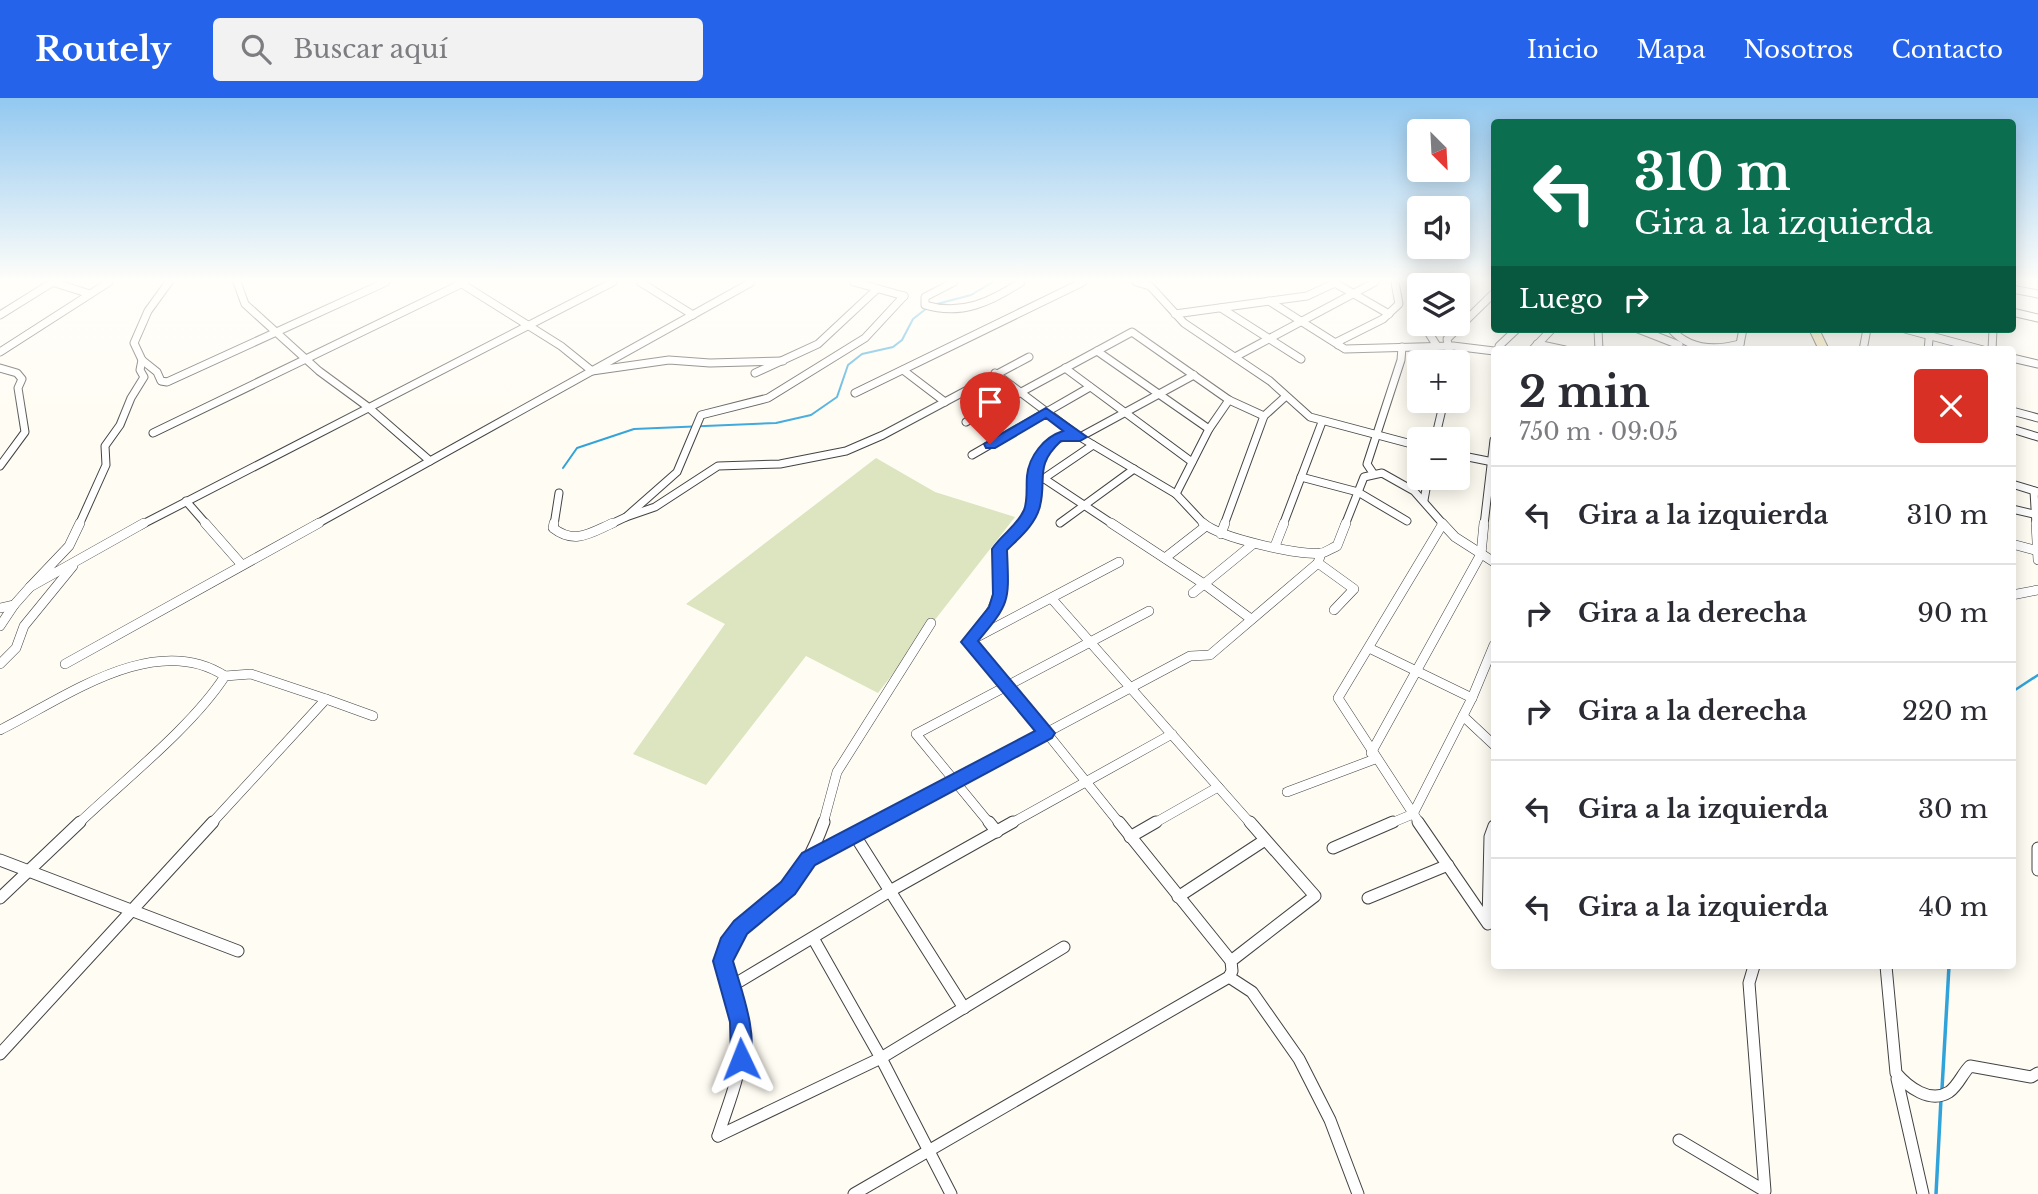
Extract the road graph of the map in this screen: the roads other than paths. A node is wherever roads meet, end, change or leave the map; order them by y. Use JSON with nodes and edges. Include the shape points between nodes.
{"nodes":[{"id":1,"x":29,"y":333,"type":"edge"},
{"id":2,"x":137,"y":333,"type":"edge"},
{"id":3,"x":275,"y":333,"type":"edge"},
{"id":4,"x":279,"y":333,"type":"edge"},
{"id":5,"x":358,"y":333,"type":"edge"},
{"id":6,"x":513,"y":333,"type":"edge"},
{"id":7,"x":539,"y":333,"type":"edge"},
{"id":8,"x":660,"y":333,"type":"edge"},
{"id":9,"x":833,"y":333,"type":"edge"},
{"id":10,"x":870,"y":333,"type":"edge"},
{"id":11,"x":978,"y":333,"type":"edge"},
{"id":12,"x":1130,"y":333,"type":"edge"},
{"id":13,"x":1134,"y":333,"type":"edge"},
{"id":14,"x":1197,"y":333,"type":"edge"},
{"id":15,"x":1259,"y":333,"type":"edge"},
{"id":16,"x":1282,"y":333,"type":"edge"},
{"id":17,"x":1318,"y":333,"type":"edge"},
{"id":18,"x":1354,"y":333,"type":"edge"},
{"id":19,"x":1453,"y":333,"type":"edge"},
{"id":20,"x":1513,"y":333,"type":"edge"},
{"id":21,"x":1650,"y":333,"type":"edge"},
{"id":22,"x":1674,"y":333,"type":"edge"},
{"id":23,"x":1933,"y":333,"type":"edge"},
{"id":24,"x":1431,"y":336,"type":"edge"},
{"id":25,"x":1269,"y":340,"type":"junction"},
{"id":26,"x":1682,"y":344,"type":"junction"},
{"id":27,"x":1338,"y":345,"type":"junction"},
{"id":28,"x":1402,"y":346,"type":"junction"},
{"id":29,"x":1437,"y":346,"type":"junction"},
{"id":30,"x":1447,"y":346,"type":"junction"},
{"id":31,"x":1499,"y":346,"type":"edge"},
{"id":32,"x":1678,"y":346,"type":"edge"},
{"id":33,"x":1692,"y":346,"type":"edge"},
{"id":34,"x":1971,"y":346,"type":"edge"},
{"id":35,"x":1448,"y":350,"type":"edge"},
{"id":36,"x":1491,"y":350,"type":"edge"},
{"id":37,"x":1097,"y":351,"type":"junction"},
{"id":38,"x":0,"y":352,"type":"edge"},
{"id":39,"x":1234,"y":357,"type":"junction"},
{"id":40,"x":307,"y":358,"type":"junction"},
{"id":41,"x":1029,"y":358,"type":"dead end"},
{"id":42,"x":1301,"y":359,"type":"dead end"},
{"id":43,"x":2016,"y":359,"type":"edge"},
{"id":44,"x":142,"y":360,"type":"junction"},
{"id":45,"x":783,"y":360,"type":"junction"},
{"id":46,"x":2038,"y":364,"type":"edge"},
{"id":47,"x":0,"y":368,"type":"edge"},
{"id":48,"x":1065,"y":368,"type":"junction"},
{"id":49,"x":903,"y":370,"type":"junction"},
{"id":50,"x":592,"y":371,"type":"junction"},
{"id":51,"x":755,"y":373,"type":"dead end"},
{"id":52,"x":995,"y":373,"type":"junction"},
{"id":53,"x":1194,"y":375,"type":"junction"},
{"id":54,"x":1090,"y":387,"type":"junction"},
{"id":55,"x":1021,"y":391,"type":"junction"},
{"id":56,"x":855,"y":393,"type":"dead end"},
{"id":57,"x":1159,"y":393,"type":"junction"},
{"id":58,"x":1285,"y":397,"type":"junction"},
{"id":59,"x":1228,"y":400,"type":"junction"},
{"id":60,"x":945,"y":402,"type":"junction"},
{"id":61,"x":368,"y":407,"type":"junction"},
{"id":62,"x":1046,"y":412,"type":"junction"},
{"id":63,"x":1125,"y":412,"type":"junction"},
{"id":64,"x":2016,"y":412,"type":"edge"},
{"id":65,"x":1264,"y":416,"type":"junction"},
{"id":66,"x":2038,"y":418,"type":"edge"},
{"id":67,"x":966,"y":422,"type":"dead end"},
{"id":68,"x":1322,"y":422,"type":"junction"},
{"id":69,"x":1209,"y":429,"type":"junction"},
{"id":70,"x":2016,"y":430,"type":"edge"},
{"id":71,"x":153,"y":433,"type":"dead end"},
{"id":72,"x":1376,"y":435,"type":"junction"},
{"id":73,"x":1080,"y":437,"type":"junction"},
{"id":74,"x":2038,"y":437,"type":"edge"},
{"id":75,"x":1407,"y":443,"type":"edge"},
{"id":76,"x":1093,"y":445,"type":"junction"},
{"id":77,"x":972,"y":455,"type":"dead end"},
{"id":78,"x":1470,"y":457,"type":"edge"},
{"id":79,"x":430,"y":461,"type":"junction"},
{"id":80,"x":1491,"y":462,"type":"edge"},
{"id":81,"x":1192,"y":463,"type":"junction"},
{"id":82,"x":0,"y":467,"type":"edge"},
{"id":83,"x":1134,"y":469,"type":"junction"},
{"id":84,"x":1491,"y":470,"type":"edge"},
{"id":85,"x":1034,"y":472,"type":"junction"},
{"id":86,"x":1373,"y":473,"type":"junction"},
{"id":87,"x":1301,"y":477,"type":"junction"},
{"id":88,"x":1044,"y":479,"type":"junction"},
{"id":89,"x":2016,"y":485,"type":"edge"},
{"id":90,"x":1426,"y":490,"type":"edge"},
{"id":91,"x":2036,"y":491,"type":"edge"},
{"id":92,"x":1359,"y":492,"type":"junction"},
{"id":93,"x":559,"y":493,"type":"dead end"},
{"id":94,"x":1176,"y":494,"type":"junction"},
{"id":95,"x":1424,"y":500,"type":"junction"},
{"id":96,"x":186,"y":501,"type":"junction"},
{"id":97,"x":1084,"y":505,"type":"junction"},
{"id":98,"x":2016,"y":510,"type":"edge"},
{"id":99,"x":2037,"y":515,"type":"edge"},
{"id":100,"x":626,"y":517,"type":"junction"},
{"id":101,"x":1407,"y":521,"type":"dead end"},
{"id":102,"x":1060,"y":523,"type":"dead end"},
{"id":103,"x":1443,"y":525,"type":"junction"},
{"id":104,"x":1206,"y":526,"type":"junction"},
{"id":105,"x":1221,"y":534,"type":"junction"},
{"id":106,"x":1253,"y":544,"type":"junction"},
{"id":107,"x":2016,"y":545,"type":"edge"},
{"id":108,"x":1275,"y":546,"type":"junction"},
{"id":109,"x":2038,"y":551,"type":"edge"},
{"id":110,"x":1481,"y":554,"type":"junction"},
{"id":111,"x":1165,"y":558,"type":"junction"},
{"id":112,"x":1319,"y":558,"type":"junction"},
{"id":113,"x":79,"y":559,"type":"junction"},
{"id":114,"x":1491,"y":560,"type":"edge"},
{"id":115,"x":2038,"y":560,"type":"edge"},
{"id":116,"x":1119,"y":562,"type":"dead end"},
{"id":117,"x":243,"y":565,"type":"junction"},
{"id":118,"x":1204,"y":584,"type":"junction"},
{"id":119,"x":30,"y":587,"type":"junction"},
{"id":120,"x":2038,"y":590,"type":"edge"},
{"id":121,"x":1193,"y":593,"type":"dead end"},
{"id":122,"x":2016,"y":595,"type":"edge"},
{"id":123,"x":1052,"y":599,"type":"junction"},
{"id":124,"x":15,"y":605,"type":"junction"},
{"id":125,"x":0,"y":608,"type":"edge"},
{"id":126,"x":1334,"y":610,"type":"dead end"},
{"id":127,"x":1149,"y":611,"type":"dead end"},
{"id":128,"x":1251,"y":619,"type":"junction"},
{"id":129,"x":931,"y":623,"type":"dead end"},
{"id":130,"x":0,"y":626,"type":"edge"},
{"id":131,"x":969,"y":642,"type":"junction"},
{"id":132,"x":1091,"y":642,"type":"junction"},
{"id":133,"x":1369,"y":648,"type":"junction"},
{"id":134,"x":1491,"y":652,"type":"edge"},
{"id":135,"x":0,"y":664,"type":"edge"},
{"id":136,"x":65,"y":664,"type":"dead end"},
{"id":137,"x":1416,"y":671,"type":"junction"},
{"id":138,"x":225,"y":676,"type":"junction"},
{"id":139,"x":1009,"y":686,"type":"junction"},
{"id":140,"x":1131,"y":688,"type":"junction"},
{"id":141,"x":1472,"y":698,"type":"junction"},
{"id":142,"x":326,"y":699,"type":"junction"},
{"id":143,"x":373,"y":716,"type":"dead end"},
{"id":144,"x":1463,"y":716,"type":"junction"},
{"id":145,"x":0,"y":730,"type":"edge"},
{"id":146,"x":1046,"y":733,"type":"junction"},
{"id":147,"x":1172,"y":734,"type":"junction"},
{"id":148,"x":1491,"y":742,"type":"edge"},
{"id":149,"x":1373,"y":756,"type":"junction"},
{"id":150,"x":955,"y":781,"type":"junction"},
{"id":151,"x":1086,"y":782,"type":"junction"},
{"id":152,"x":1218,"y":787,"type":"junction"},
{"id":153,"x":1287,"y":792,"type":"dead end"},
{"id":154,"x":1413,"y":814,"type":"junction"},
{"id":155,"x":997,"y":832,"type":"junction"},
{"id":156,"x":854,"y":834,"type":"junction"},
{"id":157,"x":1491,"y":834,"type":"edge"},
{"id":158,"x":1130,"y":837,"type":"junction"},
{"id":159,"x":1265,"y":840,"type":"junction"},
{"id":160,"x":1333,"y":848,"type":"dead end"},
{"id":161,"x":2038,"y":848,"type":"edge"},
{"id":162,"x":809,"y":859,"type":"junction"},
{"id":163,"x":0,"y":860,"type":"edge"},
{"id":164,"x":1448,"y":865,"type":"junction"},
{"id":165,"x":2038,"y":870,"type":"edge"},
{"id":166,"x":28,"y":871,"type":"junction"},
{"id":167,"x":890,"y":891,"type":"junction"},
{"id":168,"x":1178,"y":897,"type":"junction"},
{"id":169,"x":0,"y":898,"type":"edge"},
{"id":170,"x":1368,"y":898,"type":"dead end"},
{"id":171,"x":133,"y":911,"type":"junction"},
{"id":172,"x":813,"y":938,"type":"junction"},
{"id":173,"x":1064,"y":947,"type":"dead end"},
{"id":174,"x":239,"y":951,"type":"dead end"},
{"id":175,"x":1231,"y":961,"type":"junction"},
{"id":176,"x":1753,"y":969,"type":"edge"},
{"id":177,"x":1886,"y":969,"type":"edge"},
{"id":178,"x":1229,"y":977,"type":"junction"},
{"id":179,"x":730,"y":987,"type":"junction"},
{"id":180,"x":964,"y":1008,"type":"junction"},
{"id":181,"x":0,"y":1054,"type":"edge"},
{"id":182,"x":881,"y":1058,"type":"junction"},
{"id":183,"x":1896,"y":1073,"type":"junction"},
{"id":184,"x":2038,"y":1073,"type":"edge"},
{"id":185,"x":1679,"y":1140,"type":"dead end"},
{"id":186,"x":929,"y":1152,"type":"junction"},
{"id":187,"x":854,"y":1194,"type":"edge"},
{"id":188,"x":951,"y":1194,"type":"edge"},
{"id":189,"x":1358,"y":1194,"type":"edge"},
{"id":190,"x":1923,"y":1194,"type":"edge"}],
"edges":[{"from":1,"to":38,"type":"street"},
{"from":2,"to":44,"type":"street","via":[[134,343]]},
{"from":3,"to":44,"type":"street","via":[[176,380],[161,381]]},
{"from":4,"to":40,"type":"street"},
{"from":5,"to":40,"type":"street"},
{"from":6,"to":61,"type":"street"},
{"from":7,"to":50,"type":"street"},
{"from":8,"to":50,"type":"street"},
{"from":9,"to":45,"type":"street"},
{"from":10,"to":100,"type":"street","via":[[768,398],[701,415],[677,472]]},
{"from":11,"to":49,"type":"street"},
{"from":12,"to":37,"type":"street"},
{"from":13,"to":53,"type":"street"},
{"from":14,"to":39,"type":"street"},
{"from":15,"to":25,"type":"street"},
{"from":16,"to":25,"type":"street"},
{"from":17,"to":27,"type":"street"},
{"from":18,"to":27,"type":"street"},
{"from":19,"to":30,"type":"street"},
{"from":20,"to":31,"type":"street"},
{"from":21,"to":26,"type":"street"},
{"from":22,"to":26,"type":"street"},
{"from":23,"to":34,"type":"street"},
{"from":24,"to":29,"type":"street"},
{"from":25,"to":39,"type":"street"},
{"from":25,"to":42,"type":"street"},
{"from":26,"to":32,"type":"street"},
{"from":26,"to":33,"type":"street"},
{"from":27,"to":28,"type":"street","via":[[1345,349]]},
{"from":28,"to":29,"type":"street"},
{"from":28,"to":72,"type":"street"},
{"from":29,"to":30,"type":"street"},
{"from":30,"to":35,"type":"street"},
{"from":30,"to":36,"type":"street"},
{"from":37,"to":48,"type":"street"},
{"from":37,"to":57,"type":"street"},
{"from":39,"to":58,"type":"street"},
{"from":40,"to":61,"type":"street"},
{"from":40,"to":71,"type":"street"},
{"from":41,"to":52,"type":"street"},
{"from":43,"to":46,"type":"street"},
{"from":44,"to":119,"type":"street","via":[[144,377],[106,446],[106,465],[69,547]]},
{"from":45,"to":50,"type":"street","via":[[669,360]]},
{"from":45,"to":51,"type":"street"},
{"from":47,"to":82,"type":"street","via":[[22,379],[18,388],[25,432]]},
{"from":48,"to":54,"type":"street"},
{"from":48,"to":55,"type":"street"},
{"from":49,"to":56,"type":"street"},
{"from":49,"to":60,"type":"street"},
{"from":50,"to":79,"type":"street"},
{"from":52,"to":55,"type":"street"},
{"from":52,"to":60,"type":"street"},
{"from":53,"to":57,"type":"street"},
{"from":53,"to":59,"type":"street"},
{"from":54,"to":62,"type":"street"},
{"from":54,"to":63,"type":"street"},
{"from":55,"to":62,"type":"street"},
{"from":55,"to":67,"type":"street"},
{"from":57,"to":63,"type":"street"},
{"from":57,"to":69,"type":"street"},
{"from":58,"to":65,"type":"street"},
{"from":58,"to":68,"type":"street"},
{"from":59,"to":65,"type":"street"},
{"from":59,"to":69,"type":"street"},
{"from":60,"to":100,"type":"street","via":[[846,451],[780,464],[718,466],[655,508]]},
{"from":61,"to":79,"type":"street"},
{"from":61,"to":96,"type":"street"},
{"from":62,"to":73,"type":"street"},
{"from":62,"to":77,"type":"street"},
{"from":63,"to":73,"type":"street"},
{"from":63,"to":81,"type":"street"},
{"from":64,"to":66,"type":"street"},
{"from":65,"to":105,"type":"street"},
{"from":68,"to":72,"type":"street"},
{"from":68,"to":87,"type":"street"},
{"from":69,"to":81,"type":"street"},
{"from":70,"to":74,"type":"street"},
{"from":72,"to":75,"type":"street"},
{"from":72,"to":86,"type":"street","via":[[1367,464]]},
{"from":73,"to":76,"type":"street"},
{"from":73,"to":85,"type":"street","via":[[1056,438],[1046,447]]},
{"from":76,"to":83,"type":"street"},
{"from":76,"to":88,"type":"street"},
{"from":78,"to":80,"type":"street"},
{"from":79,"to":117,"type":"street"},
{"from":81,"to":94,"type":"street"},
{"from":83,"to":94,"type":"street"},
{"from":83,"to":97,"type":"street"},
{"from":84,"to":110,"type":"street"},
{"from":85,"to":88,"type":"street"},
{"from":85,"to":131,"type":"street","via":[[1033,507],[1023,526],[1000,549],[1001,594],[996,610]]},
{"from":86,"to":92,"type":"street","via":[[1364,477]]},
{"from":86,"to":95,"type":"street","via":[[1399,480]]},
{"from":87,"to":92,"type":"street"},
{"from":87,"to":108,"type":"street"},
{"from":88,"to":97,"type":"street"},
{"from":89,"to":91,"type":"street"},
{"from":90,"to":95,"type":"street"},
{"from":91,"to":99,"type":"street"},
{"from":92,"to":101,"type":"street"},
{"from":92,"to":112,"type":"street","via":[[1337,546]]},
{"from":93,"to":100,"type":"street","via":[[553,528],[570,538],[586,536]]},
{"from":94,"to":104,"type":"street"},
{"from":95,"to":103,"type":"street"},
{"from":96,"to":113,"type":"street"},
{"from":96,"to":117,"type":"street"},
{"from":97,"to":102,"type":"street"},
{"from":97,"to":111,"type":"street"},
{"from":98,"to":99,"type":"street"},
{"from":99,"to":109,"type":"street"},
{"from":103,"to":110,"type":"street"},
{"from":103,"to":133,"type":"street"},
{"from":104,"to":105,"type":"street"},
{"from":104,"to":111,"type":"street"},
{"from":105,"to":106,"type":"street"},
{"from":106,"to":108,"type":"street"},
{"from":106,"to":118,"type":"street"},
{"from":107,"to":109,"type":"street"},
{"from":108,"to":112,"type":"street"},
{"from":109,"to":115,"type":"street"},
{"from":110,"to":114,"type":"street"},
{"from":110,"to":137,"type":"street"},
{"from":111,"to":118,"type":"street"},
{"from":112,"to":126,"type":"street","via":[[1353,587]]},
{"from":112,"to":128,"type":"street"},
{"from":113,"to":119,"type":"street"},
{"from":113,"to":135,"type":"street","via":[[24,625],[16,648]]},
{"from":116,"to":123,"type":"street"},
{"from":117,"to":136,"type":"street"},
{"from":118,"to":121,"type":"street"},
{"from":118,"to":128,"type":"street"},
{"from":119,"to":124,"type":"street"},
{"from":120,"to":122,"type":"street"},
{"from":123,"to":131,"type":"street"},
{"from":123,"to":132,"type":"street"},
{"from":124,"to":125,"type":"street"},
{"from":124,"to":130,"type":"street"},
{"from":127,"to":132,"type":"street"},
{"from":128,"to":140,"type":"street","via":[[1210,654],[1190,656]]},
{"from":129,"to":162,"type":"street","via":[[837,772]]},
{"from":131,"to":139,"type":"street"},
{"from":132,"to":139,"type":"street"},
{"from":132,"to":140,"type":"street"},
{"from":133,"to":137,"type":"street"},
{"from":133,"to":149,"type":"street","via":[[1338,698]]},
{"from":134,"to":141,"type":"street"},
{"from":137,"to":141,"type":"street"},
{"from":137,"to":149,"type":"street"},
{"from":138,"to":142,"type":"street","via":[[258,676]]},
{"from":138,"to":145,"type":"street","via":[[200,663],[118,668]]},
{"from":138,"to":166,"type":"street","via":[[182,726]]},
{"from":139,"to":146,"type":"street"},
{"from":139,"to":150,"type":"street","via":[[916,734]]},
{"from":140,"to":146,"type":"street"},
{"from":140,"to":147,"type":"street"},
{"from":141,"to":144,"type":"street"},
{"from":142,"to":143,"type":"street"},
{"from":142,"to":171,"type":"street"},
{"from":144,"to":148,"type":"street"},
{"from":144,"to":154,"type":"street"},
{"from":146,"to":150,"type":"street"},
{"from":146,"to":151,"type":"street"},
{"from":147,"to":151,"type":"street"},
{"from":147,"to":152,"type":"street"},
{"from":149,"to":153,"type":"street"},
{"from":149,"to":154,"type":"street"},
{"from":150,"to":155,"type":"street"},
{"from":150,"to":156,"type":"street"},
{"from":151,"to":155,"type":"street"},
{"from":151,"to":158,"type":"street"},
{"from":152,"to":158,"type":"street"},
{"from":152,"to":159,"type":"street"},
{"from":154,"to":160,"type":"street"},
{"from":154,"to":164,"type":"street"},
{"from":155,"to":167,"type":"street"},
{"from":156,"to":162,"type":"street"},
{"from":156,"to":167,"type":"street"},
{"from":157,"to":164,"type":"street","via":[[1488,923]]},
{"from":158,"to":168,"type":"street"},
{"from":159,"to":168,"type":"street"},
{"from":159,"to":175,"type":"street","via":[[1315,896]]},
{"from":161,"to":165,"type":"street"},
{"from":162,"to":179,"type":"street","via":[[788,888],[728,945],[723,961]]},
{"from":163,"to":166,"type":"street"},
{"from":164,"to":170,"type":"street"},
{"from":166,"to":169,"type":"street"},
{"from":166,"to":171,"type":"street"},
{"from":167,"to":172,"type":"street"},
{"from":167,"to":180,"type":"street"},
{"from":168,"to":175,"type":"street"},
{"from":171,"to":174,"type":"street"},
{"from":171,"to":181,"type":"street"},
{"from":172,"to":179,"type":"street"},
{"from":172,"to":182,"type":"street"},
{"from":173,"to":180,"type":"street"},
{"from":175,"to":178,"type":"street"},
{"from":176,"to":185,"type":"street","via":[[1749,983],[1765,1191]]},
{"from":177,"to":183,"type":"street"},
{"from":178,"to":186,"type":"street"},
{"from":178,"to":189,"type":"street","via":[[1252,992],[1299,1059],[1330,1120]]},
{"from":179,"to":182,"type":"street","via":[[741,1030],[741,1059],[718,1136]]},
{"from":180,"to":182,"type":"street"},
{"from":182,"to":186,"type":"street"},
{"from":183,"to":184,"type":"street","via":[[1903,1083],[1931,1096],[1950,1092],[1970,1066],[2031,1077]]},
{"from":183,"to":190,"type":"street"},
{"from":186,"to":187,"type":"street"},
{"from":186,"to":188,"type":"street"}]}
